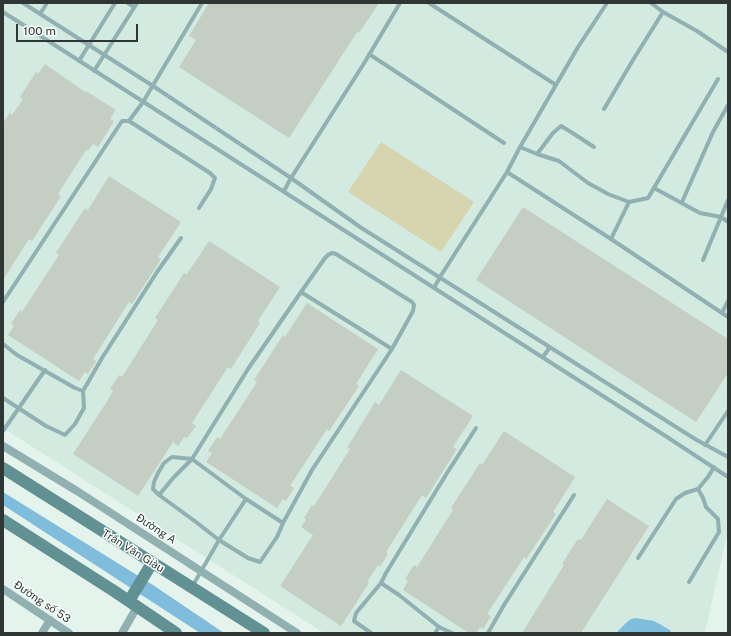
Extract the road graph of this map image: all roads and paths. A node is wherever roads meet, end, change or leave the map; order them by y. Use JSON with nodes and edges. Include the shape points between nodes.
{"nodes":[{"id":1,"x":23,"y":3,"type":"edge"},
{"id":2,"x":47,"y":3,"type":"edge"},
{"id":3,"x":115,"y":3,"type":"edge"},
{"id":4,"x":128,"y":3,"type":"edge"},
{"id":5,"x":202,"y":3,"type":"edge"},
{"id":6,"x":400,"y":3,"type":"edge"},
{"id":7,"x":429,"y":3,"type":"edge"},
{"id":8,"x":607,"y":3,"type":"edge"},
{"id":9,"x":651,"y":3,"type":"edge"},
{"id":10,"x":136,"y":5,"type":"edge"},
{"id":11,"x":3,"y":12,"type":"edge"},
{"id":12,"x":663,"y":12,"type":"junction"},
{"id":13,"x":40,"y":14,"type":"junction"},
{"id":14,"x":89,"y":46,"type":"junction"},
{"id":15,"x":728,"y":52,"type":"edge"},
{"id":16,"x":369,"y":54,"type":"junction"},
{"id":17,"x":104,"y":55,"type":"junction"},
{"id":18,"x":80,"y":61,"type":"junction"},
{"id":19,"x":94,"y":70,"type":"junction"},
{"id":20,"x":718,"y":79,"type":"dead end"},
{"id":21,"x":556,"y":85,"type":"junction"},
{"id":22,"x":153,"y":86,"type":"junction"},
{"id":23,"x":143,"y":102,"type":"junction"},
{"id":24,"x":728,"y":105,"type":"edge"},
{"id":25,"x":604,"y":109,"type":"dead end"},
{"id":26,"x":129,"y":121,"type":"junction"},
{"id":27,"x":504,"y":144,"type":"dead end"},
{"id":28,"x":520,"y":146,"type":"junction"},
{"id":29,"x":594,"y":148,"type":"dead end"},
{"id":30,"x":537,"y":154,"type":"junction"},
{"id":31,"x":507,"y":172,"type":"junction"},
{"id":32,"x":291,"y":178,"type":"junction"},
{"id":33,"x":654,"y":188,"type":"junction"},
{"id":34,"x":284,"y":191,"type":"junction"},
{"id":35,"x":728,"y":200,"type":"edge"},
{"id":36,"x":629,"y":202,"type":"junction"},
{"id":37,"x":682,"y":202,"type":"junction"},
{"id":38,"x":199,"y":208,"type":"dead end"},
{"id":39,"x":721,"y":217,"type":"junction"},
{"id":40,"x":728,"y":222,"type":"edge"},
{"id":41,"x":181,"y":238,"type":"dead end"},
{"id":42,"x":612,"y":239,"type":"junction"},
{"id":43,"x":703,"y":260,"type":"dead end"},
{"id":44,"x":440,"y":277,"type":"junction"},
{"id":45,"x":434,"y":288,"type":"junction"},
{"id":46,"x":301,"y":292,"type":"junction"},
{"id":47,"x":728,"y":301,"type":"edge"},
{"id":48,"x":3,"y":302,"type":"edge"},
{"id":49,"x":722,"y":314,"type":"junction"},
{"id":50,"x":728,"y":317,"type":"edge"},
{"id":51,"x":3,"y":344,"type":"edge"},
{"id":52,"x":550,"y":347,"type":"junction"},
{"id":53,"x":392,"y":349,"type":"junction"},
{"id":54,"x":543,"y":357,"type":"junction"},
{"id":55,"x":44,"y":370,"type":"junction"},
{"id":56,"x":83,"y":391,"type":"junction"},
{"id":57,"x":3,"y":398,"type":"edge"},
{"id":58,"x":19,"y":408,"type":"junction"},
{"id":59,"x":728,"y":411,"type":"edge"},
{"id":60,"x":476,"y":428,"type":"dead end"},
{"id":61,"x":3,"y":431,"type":"edge"},
{"id":62,"x":705,"y":445,"type":"junction"},
{"id":63,"x":3,"y":446,"type":"edge"},
{"id":64,"x":728,"y":457,"type":"edge"},
{"id":65,"x":192,"y":459,"type":"junction"},
{"id":66,"x":714,"y":467,"type":"junction"},
{"id":67,"x":3,"y":468,"type":"edge"},
{"id":68,"x":728,"y":477,"type":"edge"},
{"id":69,"x":698,"y":489,"type":"junction"},
{"id":70,"x":159,"y":495,"type":"junction"},
{"id":71,"x":574,"y":496,"type":"dead end"},
{"id":72,"x":246,"y":499,"type":"junction"},
{"id":73,"x":3,"y":520,"type":"edge"},
{"id":74,"x":283,"y":523,"type":"junction"},
{"id":75,"x":218,"y":540,"type":"junction"},
{"id":76,"x":638,"y":558,"type":"dead end"},
{"id":77,"x":152,"y":563,"type":"junction"},
{"id":78,"x":202,"y":571,"type":"junction"},
{"id":79,"x":689,"y":582,"type":"dead end"},
{"id":80,"x":381,"y":583,"type":"junction"},
{"id":81,"x":192,"y":587,"type":"junction"},
{"id":82,"x":3,"y":589,"type":"edge"},
{"id":83,"x":133,"y":604,"type":"junction"},
{"id":84,"x":50,"y":620,"type":"junction"},
{"id":85,"x":439,"y":626,"type":"junction"},
{"id":86,"x":42,"y":633,"type":"edge"},
{"id":87,"x":69,"y":633,"type":"edge"},
{"id":88,"x":122,"y":633,"type":"edge"},
{"id":89,"x":176,"y":633,"type":"edge"},
{"id":90,"x":264,"y":633,"type":"edge"},
{"id":91,"x":297,"y":633,"type":"edge"},
{"id":92,"x":371,"y":633,"type":"edge"},
{"id":93,"x":435,"y":633,"type":"edge"},
{"id":94,"x":452,"y":633,"type":"edge"},
{"id":95,"x":488,"y":633,"type":"edge"}],
"edges":[{"from":1,"to":13,"type":"lane"},
{"from":2,"to":13,"type":"lane"},
{"from":3,"to":14,"type":"lane"},
{"from":4,"to":10,"type":"lane"},
{"from":5,"to":22,"type":"lane"},
{"from":6,"to":16,"type":"lane"},
{"from":7,"to":21,"type":"lane"},
{"from":8,"to":21,"type":"lane"},
{"from":9,"to":12,"type":"lane"},
{"from":10,"to":17,"type":"lane"},
{"from":11,"to":18,"type":"lane"},
{"from":12,"to":15,"type":"lane"},
{"from":12,"to":25,"type":"lane"},
{"from":13,"to":14,"type":"lane"},
{"from":14,"to":17,"type":"lane"},
{"from":14,"to":18,"type":"lane"},
{"from":16,"to":27,"type":"lane"},
{"from":16,"to":32,"type":"lane"},
{"from":17,"to":19,"type":"lane"},
{"from":17,"to":22,"type":"lane"},
{"from":18,"to":19,"type":"lane"},
{"from":19,"to":23,"type":"lane"},
{"from":20,"to":33,"type":"lane"},
{"from":21,"to":28,"type":"lane"},
{"from":22,"to":23,"type":"lane"},
{"from":22,"to":32,"type":"lane"},
{"from":23,"to":26,"type":"lane"},
{"from":23,"to":34,"type":"lane"},
{"from":24,"to":37,"type":"lane"},
{"from":26,"to":38,"type":"lane","via":[[215,178]]},
{"from":26,"to":48,"type":"lane","via":[[122,121]]},
{"from":28,"to":30,"type":"lane"},
{"from":28,"to":31,"type":"lane"},
{"from":29,"to":30,"type":"lane","via":[[561,126]]},
{"from":30,"to":36,"type":"lane","via":[[559,161],[588,183]]},
{"from":31,"to":42,"type":"lane"},
{"from":31,"to":44,"type":"lane"},
{"from":32,"to":34,"type":"lane"},
{"from":32,"to":44,"type":"lane","via":[[360,227]]},
{"from":33,"to":36,"type":"lane","via":[[648,198]]},
{"from":33,"to":37,"type":"lane"},
{"from":34,"to":45,"type":"lane"},
{"from":35,"to":39,"type":"lane"},
{"from":36,"to":42,"type":"lane"},
{"from":37,"to":39,"type":"lane","via":[[700,212]]},
{"from":39,"to":40,"type":"lane"},
{"from":39,"to":43,"type":"lane"},
{"from":41,"to":56,"type":"lane"},
{"from":42,"to":49,"type":"lane"},
{"from":44,"to":45,"type":"lane"},
{"from":44,"to":52,"type":"lane"},
{"from":45,"to":54,"type":"lane"},
{"from":46,"to":53,"type":"lane"},
{"from":46,"to":53,"type":"lane","via":[[325,258],[332,253],[336,254],[414,305],[409,320]]},
{"from":46,"to":65,"type":"lane","via":[[248,369]]},
{"from":47,"to":49,"type":"lane"},
{"from":49,"to":50,"type":"lane"},
{"from":51,"to":55,"type":"lane"},
{"from":52,"to":54,"type":"lane"},
{"from":52,"to":62,"type":"lane"},
{"from":53,"to":74,"type":"lane","via":[[312,470]]},
{"from":54,"to":66,"type":"lane"},
{"from":55,"to":56,"type":"lane"},
{"from":55,"to":58,"type":"lane"},
{"from":56,"to":58,"type":"lane","via":[[84,408],[65,435]]},
{"from":57,"to":58,"type":"lane"},
{"from":58,"to":61,"type":"lane"},
{"from":59,"to":62,"type":"lane"},
{"from":60,"to":80,"type":"lane"},
{"from":62,"to":64,"type":"lane"},
{"from":63,"to":78,"type":"street","name":"Đường A"},
{"from":65,"to":70,"type":"lane"},
{"from":65,"to":70,"type":"lane","via":[[172,457],[164,463],[154,482],[153,489]]},
{"from":65,"to":72,"type":"lane"},
{"from":66,"to":68,"type":"lane"},
{"from":66,"to":69,"type":"lane"},
{"from":67,"to":77,"type":"main road","name":"Trần Văn Giàu"},
{"from":69,"to":76,"type":"lane","via":[[676,498]]},
{"from":69,"to":79,"type":"lane","via":[[706,507],[718,519],[719,532]]},
{"from":70,"to":75,"type":"lane"},
{"from":71,"to":95,"type":"lane"},
{"from":72,"to":74,"type":"lane"},
{"from":72,"to":75,"type":"lane"},
{"from":73,"to":83,"type":"main road"},
{"from":74,"to":75,"type":"lane","via":[[260,562],[248,558]]},
{"from":75,"to":78,"type":"lane"},
{"from":77,"to":81,"type":"main road","name":"Trần Văn Giàu"},
{"from":77,"to":83,"type":"main road"},
{"from":78,"to":81,"type":"lane"},
{"from":78,"to":91,"type":"street","name":"Đường A"},
{"from":80,"to":85,"type":"lane"},
{"from":80,"to":92,"type":"lane","via":[[356,613],[354,621]]},
{"from":81,"to":90,"type":"main road","name":"Trần Văn Giàu"},
{"from":82,"to":84,"type":"street","name":"Đường số 53"},
{"from":83,"to":88,"type":"street"},
{"from":83,"to":89,"type":"main road"},
{"from":84,"to":86,"type":"street"},
{"from":84,"to":87,"type":"street","name":"Đường số 53"},
{"from":85,"to":93,"type":"lane"},
{"from":85,"to":94,"type":"lane"}]}
